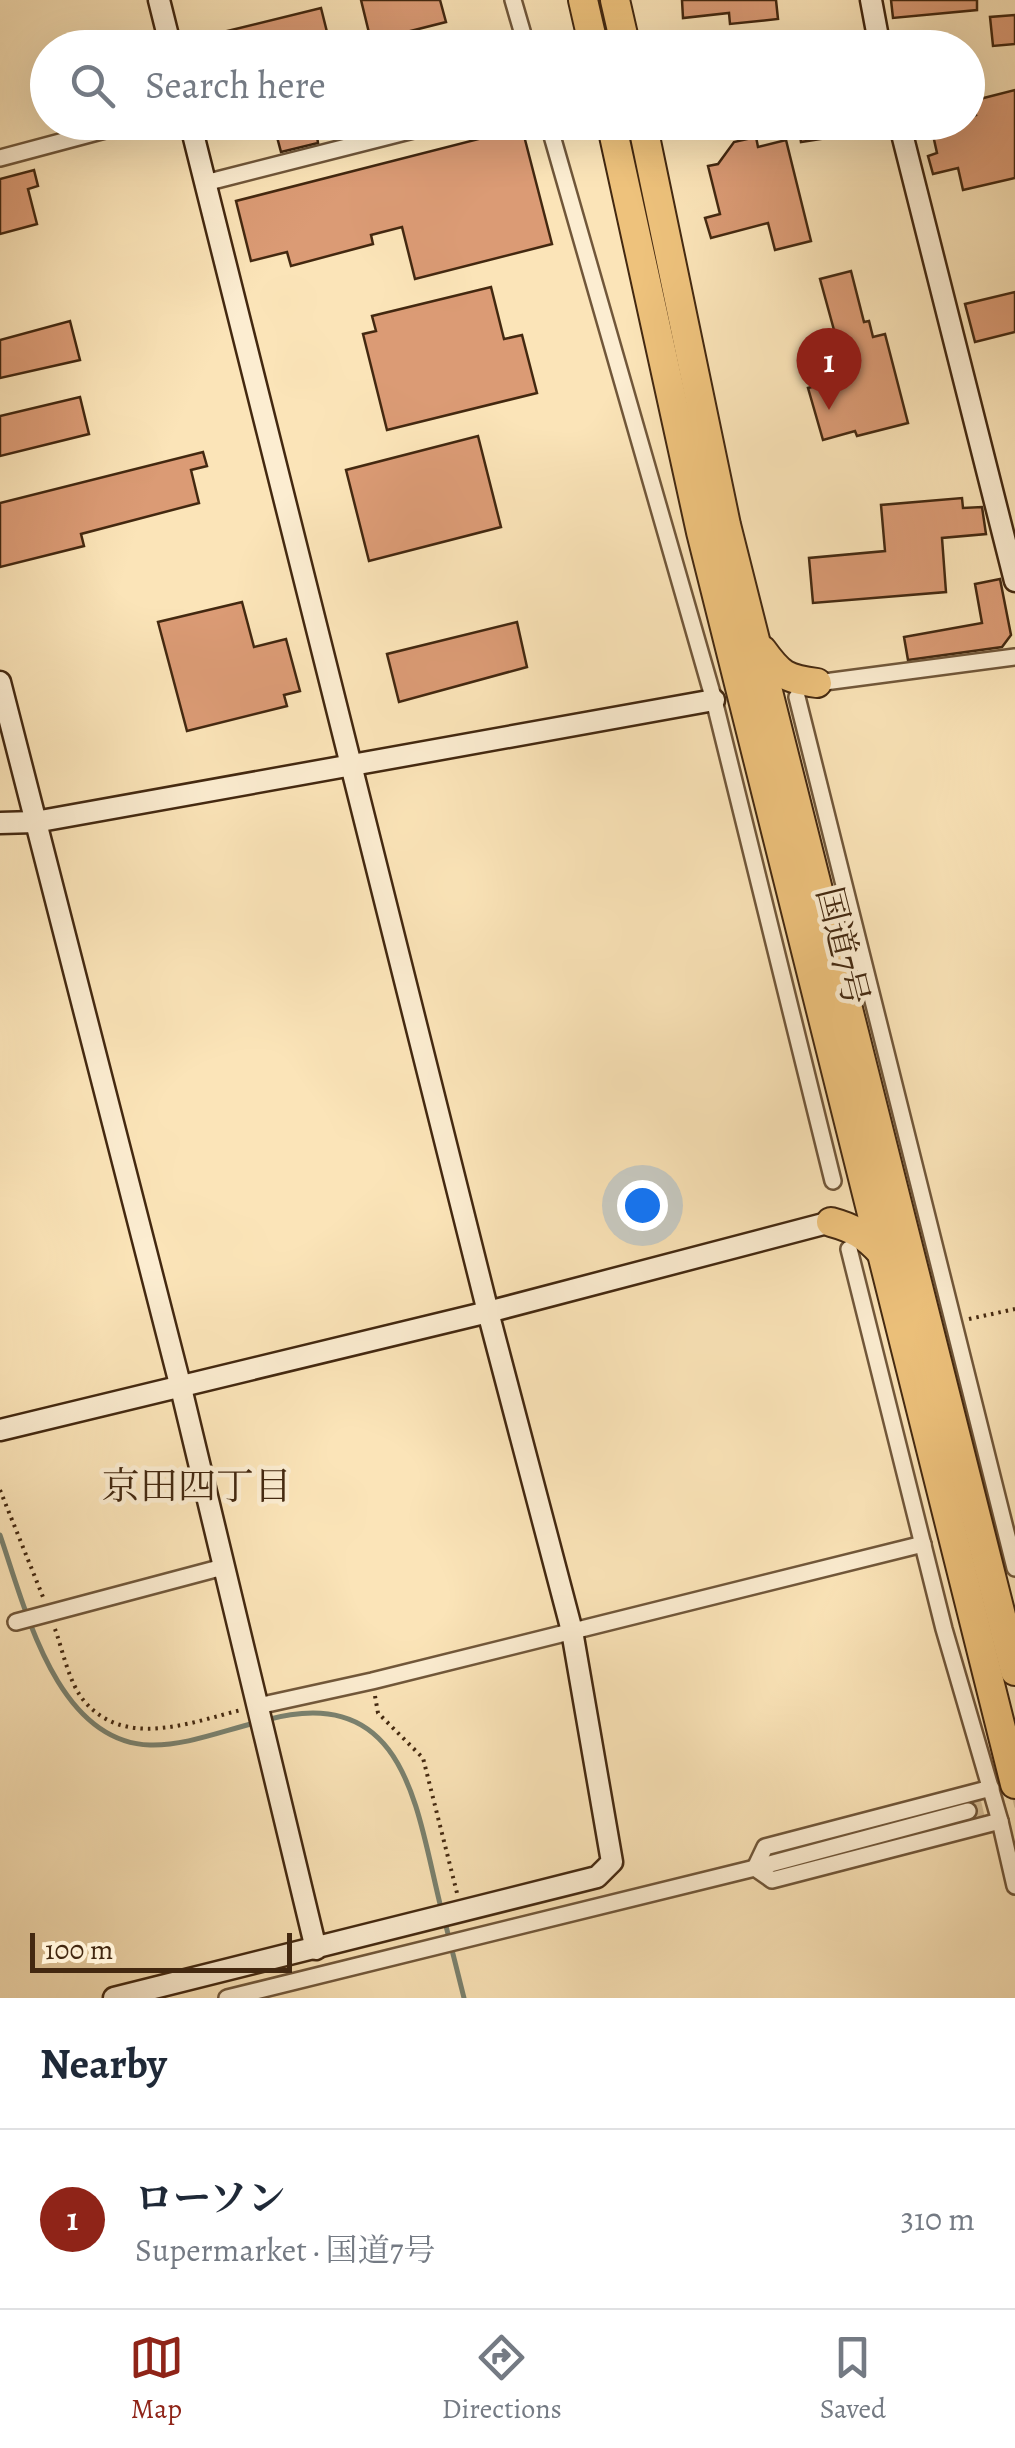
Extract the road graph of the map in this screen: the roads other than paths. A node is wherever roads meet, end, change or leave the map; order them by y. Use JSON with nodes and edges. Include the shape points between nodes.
{"nodes":[{"id":1,"x":159,"y":0,"type":"edge"},
{"id":2,"x":513,"y":0,"type":"edge"},
{"id":3,"x":583,"y":0,"type":"edge"},
{"id":4,"x":615,"y":0,"type":"edge"},
{"id":5,"x":871,"y":0,"type":"edge"},
{"id":6,"x":166,"y":30,"type":"edge"},
{"id":7,"x":522,"y":30,"type":"edge"},
{"id":8,"x":590,"y":30,"type":"edge"},
{"id":9,"x":622,"y":30,"type":"edge"},
{"id":10,"x":877,"y":30,"type":"edge"},
{"id":11,"x":68,"y":140,"type":"edge"},
{"id":12,"x":194,"y":140,"type":"edge"},
{"id":13,"x":374,"y":140,"type":"edge"},
{"id":14,"x":553,"y":140,"type":"edge"},
{"id":15,"x":614,"y":140,"type":"edge"},
{"id":16,"x":646,"y":140,"type":"edge"},
{"id":17,"x":904,"y":140,"type":"edge"},
{"id":18,"x":0,"y":158,"type":"edge"},
{"id":19,"x":205,"y":183,"type":"junction"},
{"id":20,"x":1015,"y":581,"type":"edge"},
{"id":21,"x":758,"y":644,"type":"junction"},
{"id":22,"x":1015,"y":658,"type":"edge"},
{"id":23,"x":0,"y":682,"type":"edge"},
{"id":24,"x":807,"y":690,"type":"junction"},
{"id":25,"x":714,"y":700,"type":"junction"},
{"id":26,"x":780,"y":734,"type":"junction"},
{"id":27,"x":351,"y":764,"type":"junction"},
{"id":28,"x":35,"y":822,"type":"junction"},
{"id":29,"x":0,"y":823,"type":"edge"},
{"id":30,"x":861,"y":1173,"type":"junction"},
{"id":31,"x":833,"y":1181,"type":"dead end"},
{"id":32,"x":831,"y":1222,"type":"junction"},
{"id":33,"x":849,"y":1249,"type":"dead end"},
{"id":34,"x":882,"y":1254,"type":"junction"},
{"id":35,"x":488,"y":1312,"type":"junction"},
{"id":36,"x":181,"y":1388,"type":"junction"},
{"id":37,"x":0,"y":1430,"type":"edge"},
{"id":38,"x":922,"y":1544,"type":"junction"},
{"id":39,"x":223,"y":1567,"type":"junction"},
{"id":40,"x":1015,"y":1568,"type":"edge"},
{"id":41,"x":16,"y":1622,"type":"dead end"},
{"id":42,"x":572,"y":1631,"type":"junction"},
{"id":43,"x":1015,"y":1670,"type":"edge"},
{"id":44,"x":258,"y":1706,"type":"junction"},
{"id":45,"x":1003,"y":1786,"type":"edge"},
{"id":46,"x":968,"y":1811,"type":"tunnel mouth"},
{"id":47,"x":1000,"y":1821,"type":"junction"},
{"id":48,"x":755,"y":1868,"type":"junction"},
{"id":49,"x":1015,"y":1886,"type":"edge"},
{"id":50,"x":316,"y":1948,"type":"junction"},
{"id":51,"x":114,"y":1998,"type":"edge"},
{"id":52,"x":227,"y":1998,"type":"edge"}],
"edges":[{"from":1,"to":6,"type":"street"},
{"from":2,"to":7,"type":"street"},
{"from":3,"to":8,"type":"highway"},
{"from":4,"to":9,"type":"highway"},
{"from":5,"to":10,"type":"street"},
{"from":11,"to":18,"type":"street"},
{"from":12,"to":19,"type":"street"},
{"from":13,"to":19,"type":"street"},
{"from":14,"to":25,"type":"street"},
{"from":15,"to":30,"type":"highway","name":"国道7号","via":[[701,532]]},
{"from":16,"to":21,"type":"highway","name":"国道7号","via":[[726,525]]},
{"from":17,"to":20,"type":"street"},
{"from":19,"to":27,"type":"street"},
{"from":21,"to":24,"type":"highway","via":[[776,670]]},
{"from":21,"to":26,"type":"highway","name":"国道7号"},
{"from":22,"to":24,"type":"street"},
{"from":23,"to":28,"type":"street"},
{"from":24,"to":26,"type":"highway","via":[[786,713]]},
{"from":24,"to":40,"type":"street"},
{"from":25,"to":27,"type":"street"},
{"from":25,"to":31,"type":"street"},
{"from":26,"to":43,"type":"highway","name":"国道7号"},
{"from":27,"to":28,"type":"street"},
{"from":27,"to":35,"type":"street"},
{"from":28,"to":29,"type":"street"},
{"from":28,"to":36,"type":"street"},
{"from":30,"to":32,"type":"highway","via":[[851,1210]]},
{"from":30,"to":34,"type":"highway","name":"国道7号"},
{"from":32,"to":34,"type":"highway","via":[[853,1228]]},
{"from":32,"to":35,"type":"street"},
{"from":33,"to":38,"type":"street"},
{"from":34,"to":45,"type":"highway","name":"国道7号"},
{"from":35,"to":36,"type":"street"},
{"from":35,"to":42,"type":"street"},
{"from":36,"to":37,"type":"street"},
{"from":36,"to":39,"type":"street"},
{"from":38,"to":42,"type":"street"},
{"from":38,"to":45,"type":"street"},
{"from":39,"to":41,"type":"street"},
{"from":39,"to":44,"type":"street"},
{"from":42,"to":44,"type":"street"},
{"from":42,"to":50,"type":"street","via":[[612,1862],[597,1876]]},
{"from":44,"to":50,"type":"street"},
{"from":45,"to":47,"type":"street"},
{"from":45,"to":48,"type":"street","via":[[765,1847]]},
{"from":46,"to":48,"type":"street"},
{"from":47,"to":48,"type":"street","via":[[772,1880]]},
{"from":47,"to":49,"type":"street"},
{"from":48,"to":52,"type":"street"},
{"from":50,"to":51,"type":"street"}]}
